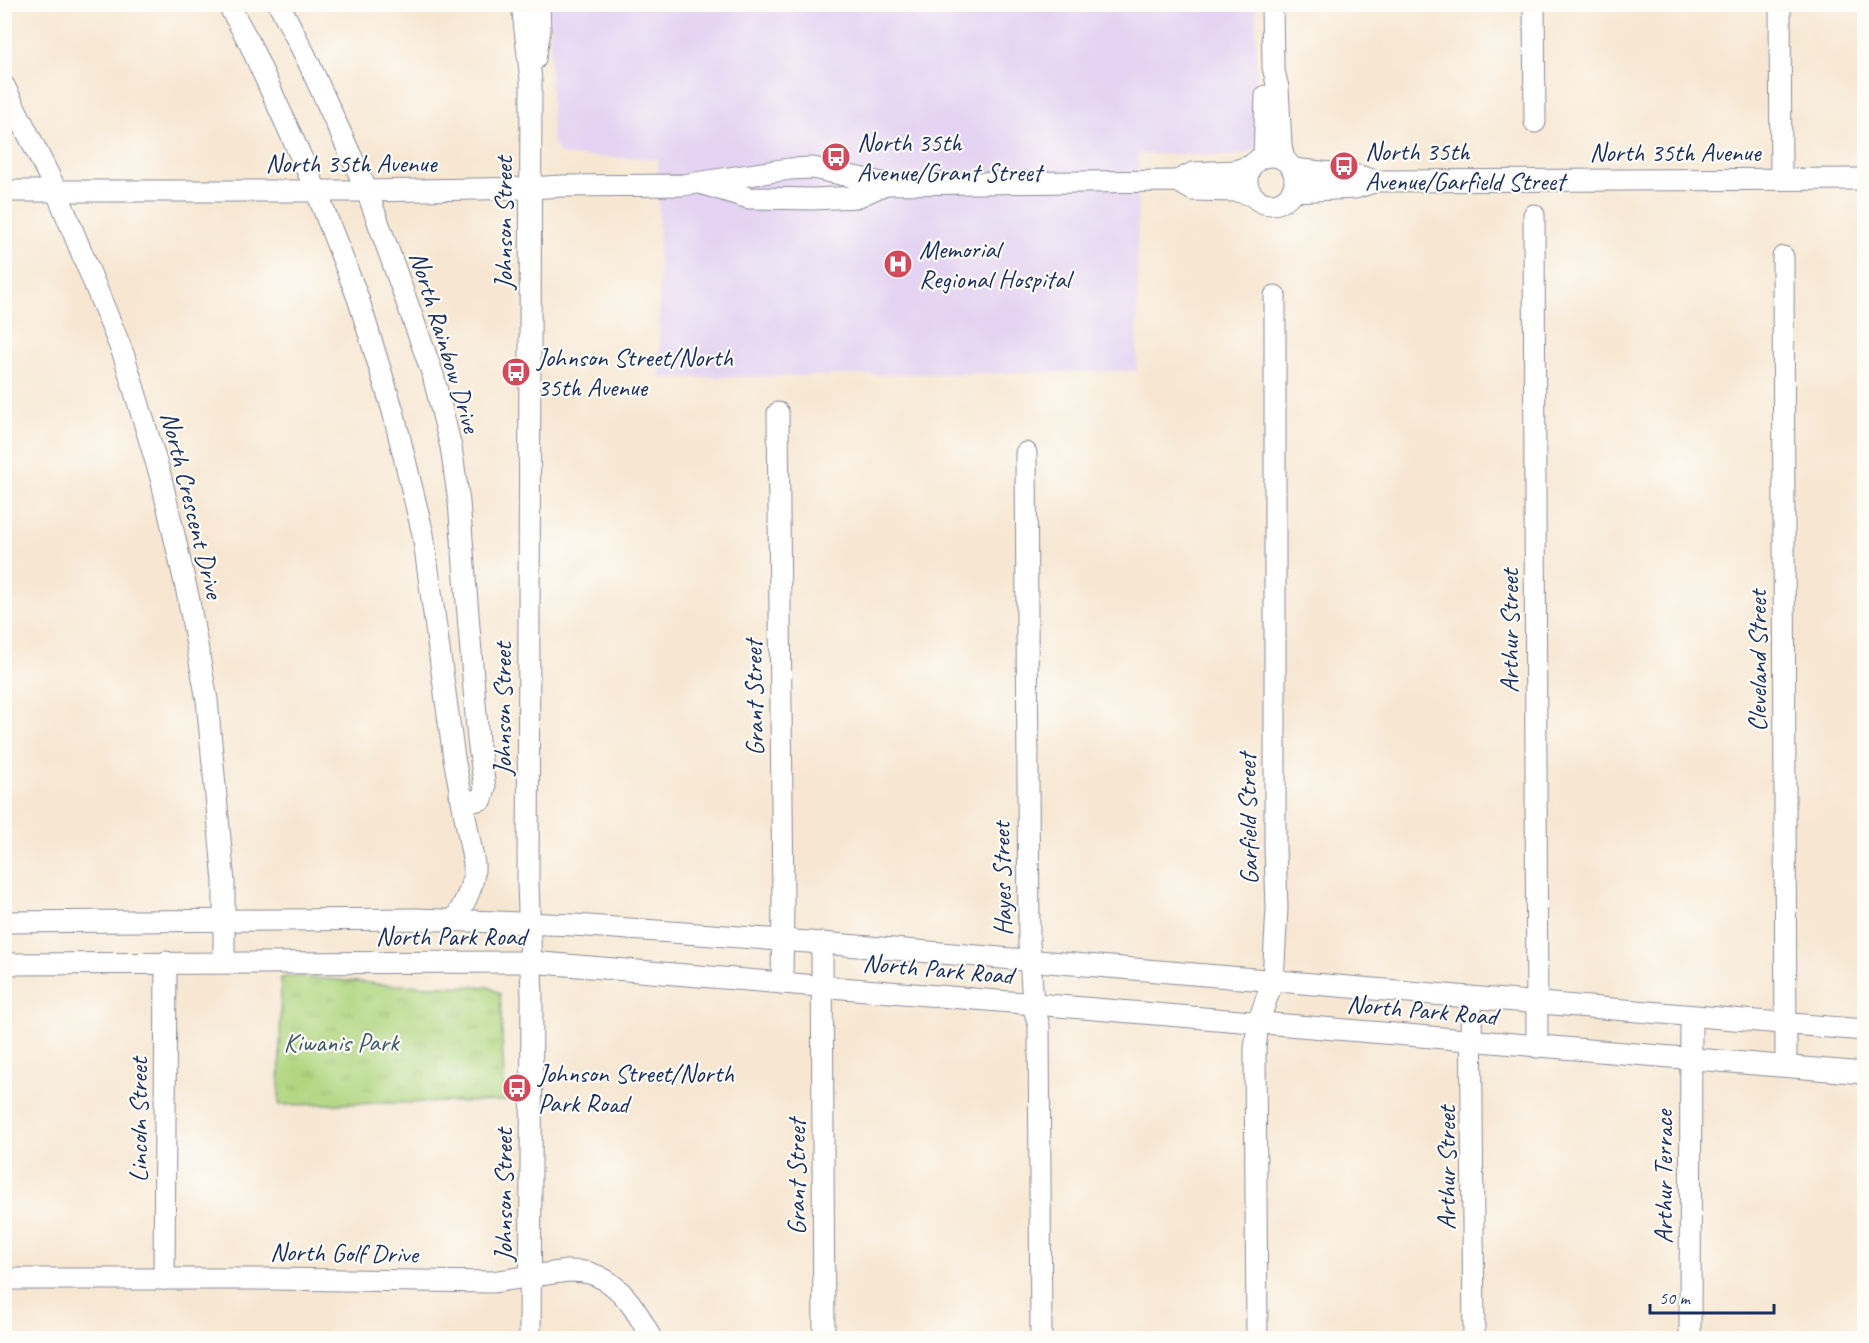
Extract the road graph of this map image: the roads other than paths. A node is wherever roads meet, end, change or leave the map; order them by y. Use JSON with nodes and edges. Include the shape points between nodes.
{"nodes":[{"id":1,"x":228,"y":4,"type":"edge"},
{"id":2,"x":279,"y":4,"type":"edge"},
{"id":3,"x":522,"y":4,"type":"edge"},
{"id":4,"x":539,"y":4,"type":"edge"},
{"id":5,"x":1272,"y":4,"type":"edge"},
{"id":6,"x":1534,"y":4,"type":"edge"},
{"id":7,"x":1780,"y":4,"type":"edge"},
{"id":8,"x":531,"y":80,"type":"junction"},
{"id":9,"x":4,"y":86,"type":"edge"},
{"id":10,"x":1535,"y":122,"type":"dead end"},
{"id":11,"x":1273,"y":163,"type":"junction"},
{"id":12,"x":1781,"y":178,"type":"junction"},
{"id":13,"x":1864,"y":178,"type":"edge"},
{"id":14,"x":1177,"y":181,"type":"junction"},
{"id":15,"x":1377,"y":181,"type":"junction"},
{"id":16,"x":698,"y":183,"type":"junction"},
{"id":17,"x":886,"y":184,"type":"junction"},
{"id":18,"x":530,"y":188,"type":"junction"},
{"id":19,"x":56,"y":190,"type":"junction"},
{"id":20,"x":316,"y":190,"type":"junction"},
{"id":21,"x":4,"y":191,"type":"edge"},
{"id":22,"x":367,"y":191,"type":"junction"},
{"id":23,"x":1293,"y":191,"type":"junction"},
{"id":24,"x":1252,"y":195,"type":"junction"},
{"id":25,"x":1534,"y":215,"type":"dead end"},
{"id":26,"x":1783,"y":257,"type":"dead end"},
{"id":27,"x":1275,"y":296,"type":"dead end"},
{"id":28,"x":778,"y":412,"type":"dead end"},
{"id":29,"x":1026,"y":453,"type":"dead end"},
{"id":30,"x":460,"y":794,"type":"junction"},
{"id":31,"x":455,"y":920,"type":"junction"},
{"id":32,"x":224,"y":921,"type":"junction"},
{"id":33,"x":4,"y":922,"type":"edge"},
{"id":34,"x":529,"y":922,"type":"junction"},
{"id":35,"x":783,"y":940,"type":"junction"},
{"id":36,"x":822,"y":943,"type":"junction"},
{"id":37,"x":1031,"y":961,"type":"junction"},
{"id":38,"x":166,"y":962,"type":"junction"},
{"id":39,"x":224,"y":962,"type":"junction"},
{"id":40,"x":530,"y":962,"type":"junction"},
{"id":41,"x":4,"y":964,"type":"edge"},
{"id":42,"x":1273,"y":980,"type":"junction"},
{"id":43,"x":782,"y":983,"type":"junction"},
{"id":44,"x":822,"y":987,"type":"junction"},
{"id":45,"x":1472,"y":997,"type":"junction"},
{"id":46,"x":1538,"y":1002,"type":"junction"},
{"id":47,"x":1033,"y":1004,"type":"junction"},
{"id":48,"x":1691,"y":1016,"type":"junction"},
{"id":49,"x":1258,"y":1023,"type":"junction"},
{"id":50,"x":1786,"y":1024,"type":"junction"},
{"id":51,"x":1864,"y":1030,"type":"edge"},
{"id":52,"x":1472,"y":1041,"type":"junction"},
{"id":53,"x":1537,"y":1047,"type":"junction"},
{"id":54,"x":1690,"y":1059,"type":"junction"},
{"id":55,"x":1786,"y":1065,"type":"junction"},
{"id":56,"x":1864,"y":1073,"type":"edge"},
{"id":57,"x":530,"y":1277,"type":"junction"},
{"id":58,"x":164,"y":1279,"type":"junction"},
{"id":59,"x":4,"y":1280,"type":"edge"},
{"id":60,"x":530,"y":1338,"type":"edge"},
{"id":61,"x":651,"y":1338,"type":"edge"},
{"id":62,"x":824,"y":1338,"type":"edge"},
{"id":63,"x":1041,"y":1338,"type":"edge"},
{"id":64,"x":1257,"y":1338,"type":"edge"},
{"id":65,"x":1474,"y":1338,"type":"edge"},
{"id":66,"x":1690,"y":1338,"type":"edge"}],
"edges":[{"from":1,"to":20,"type":"street"},
{"from":2,"to":22,"type":"street","name":"North Rainbow Drive"},
{"from":3,"to":8,"type":"street","name":"Johnson Street"},
{"from":4,"to":8,"type":"street","name":"Johnson Street","via":[[540,30]]},
{"from":5,"to":11,"type":"street","via":[[1273,67],[1281,145]]},
{"from":6,"to":10,"type":"street"},
{"from":7,"to":12,"type":"street"},
{"from":8,"to":18,"type":"street","name":"Johnson Street"},
{"from":9,"to":19,"type":"street","name":"North Crescent Drive"},
{"from":11,"to":14,"type":"street","name":"North 35th Avenue","via":[[1234,171],[1193,173]]},
{"from":11,"to":15,"type":"street","name":"North 35th Avenue"},
{"from":11,"to":23,"type":"street","via":[[1296,176]]},
{"from":11,"to":24,"type":"street","via":[[1247,181]]},
{"from":12,"to":13,"type":"street","name":"North 35th Avenue"},
{"from":12,"to":15,"type":"street","name":"North 35th Avenue"},
{"from":14,"to":17,"type":"street","name":"North 35th Avenue"},
{"from":14,"to":24,"type":"street","name":"North 35th Avenue","via":[[1193,190]]},
{"from":15,"to":23,"type":"street","name":"North 35th Avenue","via":[[1355,189]]},
{"from":16,"to":17,"type":"street","name":"North 35th Avenue","via":[[813,168]]},
{"from":16,"to":17,"type":"street","name":"North 35th Avenue","via":[[749,198],[857,197]]},
{"from":16,"to":18,"type":"street","name":"North 35th Avenue"},
{"from":18,"to":22,"type":"street","name":"North 35th Avenue"},
{"from":18,"to":34,"type":"street","name":"Johnson Street"},
{"from":19,"to":20,"type":"street","name":"North 35th Avenue"},
{"from":19,"to":21,"type":"street","name":"North 35th Avenue"},
{"from":19,"to":32,"type":"street","name":"North Crescent Drive","via":[[124,356],[161,478],[186,585],[207,700]]},
{"from":20,"to":22,"type":"street","name":"North 35th Avenue"},
{"from":20,"to":30,"type":"street","via":[[358,298],[390,399],[423,534]]},
{"from":22,"to":30,"type":"street","name":"North Rainbow Drive","via":[[433,375],[451,447],[485,788],[482,799],[469,802]]},
{"from":23,"to":24,"type":"street","via":[[1289,198],[1274,205],[1257,201]]},
{"from":25,"to":46,"type":"street","name":"Arthur Street"},
{"from":26,"to":50,"type":"street","name":"Cleveland Street"},
{"from":27,"to":42,"type":"street","name":"Garfield Street","via":[[1277,908]]},
{"from":28,"to":35,"type":"street","name":"Grant Street"},
{"from":29,"to":37,"type":"street","name":"Hayes Street"},
{"from":30,"to":31,"type":"street","via":[[475,873],[472,888]]},
{"from":31,"to":32,"type":"street","name":"North Park Road"},
{"from":31,"to":34,"type":"street","name":"North Park Road"},
{"from":32,"to":33,"type":"street","name":"North Park Road"},
{"from":32,"to":39,"type":"street","name":"North Crescent Drive"},
{"from":34,"to":35,"type":"street","name":"North Park Road"},
{"from":34,"to":40,"type":"street","name":"Johnson Street"},
{"from":35,"to":36,"type":"street","name":"North Park Road"},
{"from":35,"to":43,"type":"street","name":"Grant Street"},
{"from":36,"to":37,"type":"street","name":"North Park Road"},
{"from":36,"to":44,"type":"street","name":"Grant Street"},
{"from":37,"to":42,"type":"street","name":"North Park Road"},
{"from":37,"to":47,"type":"street","name":"Hayes Street"},
{"from":38,"to":39,"type":"street","name":"North Park Road"},
{"from":38,"to":41,"type":"street","name":"North Park Road"},
{"from":38,"to":58,"type":"street","name":"Lincoln Street"},
{"from":39,"to":40,"type":"street","name":"North Park Road"},
{"from":40,"to":43,"type":"street","name":"North Park Road"},
{"from":40,"to":57,"type":"street","name":"Johnson Street"},
{"from":42,"to":45,"type":"street","name":"North Park Road"},
{"from":42,"to":49,"type":"street","name":"Garfield Street"},
{"from":43,"to":44,"type":"street","name":"North Park Road"},
{"from":44,"to":47,"type":"street","name":"North Park Road"},
{"from":44,"to":62,"type":"street","name":"Grant Street"},
{"from":45,"to":46,"type":"street","name":"North Park Road"},
{"from":45,"to":52,"type":"street","name":"Arthur Street"},
{"from":46,"to":48,"type":"street","name":"North Park Road"},
{"from":46,"to":53,"type":"street","name":"Arthur Street"},
{"from":47,"to":49,"type":"street","name":"North Park Road"},
{"from":47,"to":63,"type":"street","name":"Hayes Street","via":[[1039,1026]]},
{"from":48,"to":50,"type":"street","name":"North Park Road"},
{"from":48,"to":54,"type":"street","name":"Arthur Terrace"},
{"from":49,"to":52,"type":"street","name":"North Park Road"},
{"from":49,"to":64,"type":"street","name":"Garfield Street"},
{"from":50,"to":51,"type":"street","name":"North Park Road"},
{"from":50,"to":55,"type":"street","name":"Cleveland Street"},
{"from":52,"to":53,"type":"street","name":"North Park Road"},
{"from":52,"to":65,"type":"street","name":"Arthur Street"},
{"from":53,"to":54,"type":"street","name":"North Park Road"},
{"from":54,"to":55,"type":"street","name":"North Park Road"},
{"from":54,"to":66,"type":"street","name":"Arthur Terrace"},
{"from":55,"to":56,"type":"street","name":"North Park Road"},
{"from":57,"to":58,"type":"street","name":"North Golf Drive","via":[[492,1282]]},
{"from":57,"to":60,"type":"street","name":"Johnson Street"},
{"from":57,"to":61,"type":"street","name":"North Golf Drive","via":[[567,1271],[596,1275],[615,1287],[631,1305]]},
{"from":58,"to":59,"type":"street","name":"North Golf Drive"}]}
